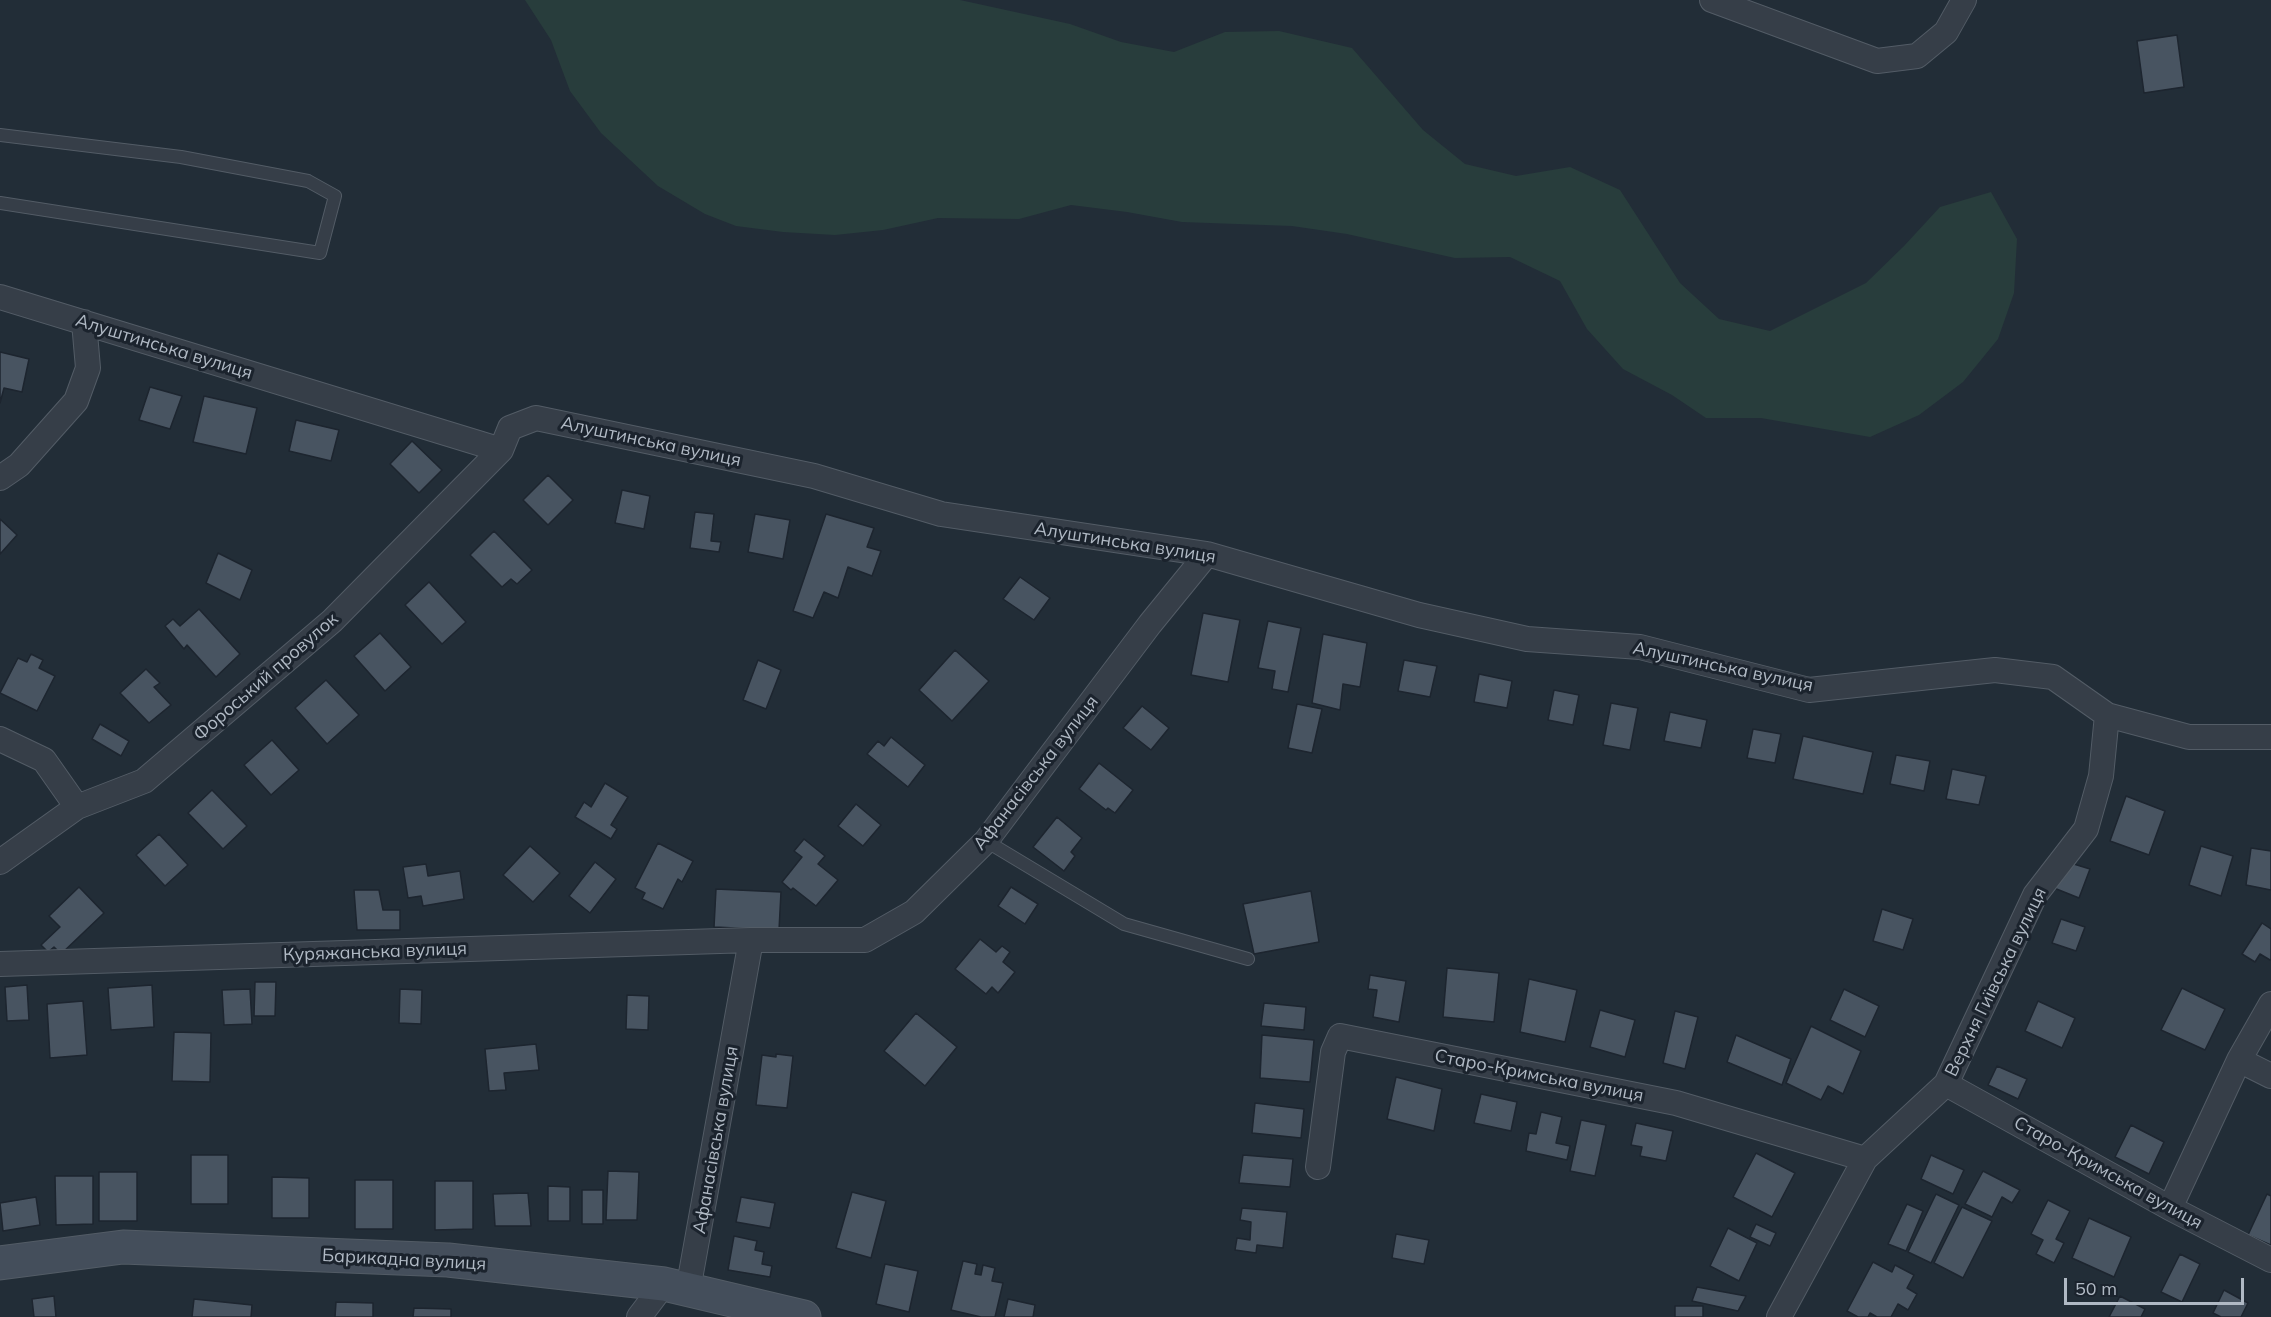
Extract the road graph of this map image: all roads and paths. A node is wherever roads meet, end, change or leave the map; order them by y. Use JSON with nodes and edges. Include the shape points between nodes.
{"nodes":[{"id":1,"x":1712,"y":0,"type":"edge"},
{"id":2,"x":1964,"y":0,"type":"edge"},
{"id":3,"x":0,"y":135,"type":"edge"},
{"id":4,"x":0,"y":202,"type":"edge"},
{"id":5,"x":0,"y":297,"type":"edge"},
{"id":6,"x":84,"y":322,"type":"junction"},
{"id":7,"x":501,"y":450,"type":"junction"},
{"id":8,"x":0,"y":478,"type":"edge"},
{"id":9,"x":1207,"y":554,"type":"junction"},
{"id":10,"x":2107,"y":715,"type":"junction"},
{"id":11,"x":2271,"y":738,"type":"edge"},
{"id":12,"x":0,"y":739,"type":"edge"},
{"id":13,"x":77,"y":807,"type":"junction"},
{"id":14,"x":986,"y":841,"type":"junction"},
{"id":15,"x":0,"y":862,"type":"edge"},
{"id":16,"x":751,"y":940,"type":"junction"},
{"id":17,"x":1248,"y":960,"type":"dead end"},
{"id":18,"x":0,"y":964,"type":"edge"},
{"id":19,"x":2271,"y":1004,"type":"edge"},
{"id":20,"x":2239,"y":1060,"type":"junction"},
{"id":21,"x":2271,"y":1076,"type":"edge"},
{"id":22,"x":1946,"y":1084,"type":"junction"},
{"id":23,"x":1865,"y":1159,"type":"junction"},
{"id":24,"x":1318,"y":1167,"type":"dead end"},
{"id":25,"x":2170,"y":1208,"type":"junction"},
{"id":26,"x":2271,"y":1260,"type":"edge"},
{"id":27,"x":0,"y":1263,"type":"edge"},
{"id":28,"x":676,"y":1287,"type":"junction"},
{"id":29,"x":639,"y":1317,"type":"edge"},
{"id":30,"x":804,"y":1317,"type":"edge"},
{"id":31,"x":1779,"y":1317,"type":"edge"}],
"edges":[{"from":1,"to":2,"type":"street","via":[[1877,61],[1917,56],[1946,33]]},
{"from":3,"to":4,"type":"lane","via":[[182,157],[308,181],[335,196],[320,253]]},
{"from":5,"to":6,"type":"street","name":"Алуштинська вулиця"},
{"from":6,"to":7,"type":"street","name":"Алуштинська вулиця"},
{"from":6,"to":8,"type":"street","via":[[88,368],[76,401],[19,465]]},
{"from":7,"to":9,"type":"street","name":"Алуштинська вулиця","via":[[510,428],[536,418],[814,476],[941,514]]},
{"from":7,"to":13,"type":"street","name":"Фороський провулок","via":[[332,621],[144,781]]},
{"from":9,"to":10,"type":"street","name":"Алуштинська вулиця","via":[[1430,617],[1527,639],[1640,647],[1809,690],[1995,670],[2053,677]]},
{"from":9,"to":14,"type":"street","name":"Афанасівська вулиця"},
{"from":10,"to":11,"type":"street","name":"Алуштинська вулиця","via":[[2189,737]]},
{"from":10,"to":22,"type":"street","name":"Верхня Гиївська вулиця","via":[[2101,776],[2086,829],[2035,895]]},
{"from":12,"to":13,"type":"street","via":[[44,760]]},
{"from":13,"to":15,"type":"street","name":"Фороський провулок"},
{"from":14,"to":16,"type":"street","name":"Афанасівська вулиця","via":[[914,912],[865,940]]},
{"from":14,"to":17,"type":"lane","via":[[1124,924]]},
{"from":16,"to":18,"type":"street","name":"Куряжанська вулиця"},
{"from":16,"to":28,"type":"street","name":"Афанасівська вулиця"},
{"from":19,"to":20,"type":"street"},
{"from":20,"to":21,"type":"street"},
{"from":20,"to":25,"type":"street"},
{"from":22,"to":23,"type":"street","name":"Верхня Гиївська вулиця"},
{"from":22,"to":25,"type":"street","name":"Старо-Кримська вулиця"},
{"from":23,"to":24,"type":"street","name":"Старо-Кримська вулиця","via":[[1676,1103],[1340,1036],[1333,1052]]},
{"from":23,"to":31,"type":"street","name":"Верхня Гиївська вулиця"},
{"from":25,"to":26,"type":"street","name":"Старо-Кримська вулиця"},
{"from":27,"to":28,"type":"street","name":"Барикадна вулиця","via":[[123,1247],[448,1260]]},
{"from":28,"to":29,"type":"street","name":"Афанасівська вулиця"},
{"from":28,"to":30,"type":"street","name":"Барикадна вулиця"}]}
